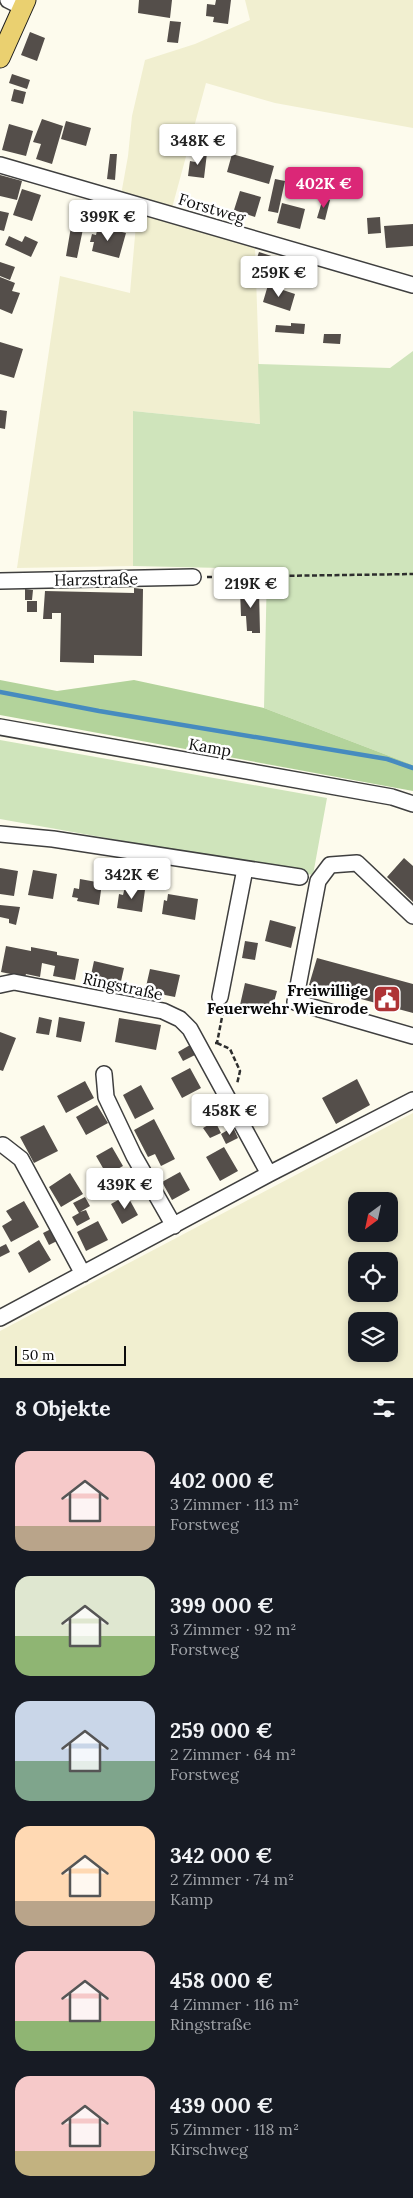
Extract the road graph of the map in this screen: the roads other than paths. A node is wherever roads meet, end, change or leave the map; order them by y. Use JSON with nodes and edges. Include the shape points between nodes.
{"nodes":[{"id":1,"x":19,"y":2,"type":"edge"},
{"id":2,"x":0,"y":58,"type":"edge"},
{"id":3,"x":0,"y":164,"type":"edge"},
{"id":4,"x":413,"y":286,"type":"edge"},
{"id":5,"x":193,"y":577,"type":"road end"},
{"id":6,"x":0,"y":581,"type":"edge"},
{"id":7,"x":0,"y":727,"type":"edge"},
{"id":8,"x":413,"y":804,"type":"edge"},
{"id":9,"x":0,"y":834,"type":"edge"},
{"id":10,"x":245,"y":868,"type":"junction"},
{"id":11,"x":300,"y":877,"type":"dead end"},
{"id":12,"x":413,"y":916,"type":"edge"},
{"id":13,"x":0,"y":984,"type":"edge"},
{"id":14,"x":220,"y":997,"type":"road end"},
{"id":15,"x":413,"y":1036,"type":"edge"},
{"id":16,"x":104,"y":1074,"type":"dead end"},
{"id":17,"x":413,"y":1100,"type":"edge"},
{"id":18,"x":3,"y":1144,"type":"dead end"},
{"id":19,"x":269,"y":1174,"type":"junction"},
{"id":20,"x":174,"y":1226,"type":"junction"},
{"id":21,"x":82,"y":1274,"type":"junction"},
{"id":22,"x":1,"y":1315,"type":"edge"}],
"edges":[{"from":1,"to":2,"type":"main road"},
{"from":3,"to":4,"type":"street","name":"Forstweg"},
{"from":5,"to":6,"type":"street","name":"Harzstraße"},
{"from":7,"to":8,"type":"street","name":"Kamp","via":[[392,797]]},
{"from":9,"to":10,"type":"street"},
{"from":10,"to":11,"type":"street"},
{"from":10,"to":14,"type":"street"},
{"from":12,"to":15,"type":"street","via":[[358,863],[330,865],[318,881],[295,1002]]},
{"from":13,"to":19,"type":"street","name":"Ringstraße","via":[[14,982],[163,1011],[180,1019],[190,1029]]},
{"from":16,"to":20,"type":"street","via":[[106,1097],[134,1156]]},
{"from":17,"to":19,"type":"street"},
{"from":18,"to":21,"type":"street","via":[[21,1159]]},
{"from":19,"to":20,"type":"street"},
{"from":20,"to":21,"type":"street"},
{"from":21,"to":22,"type":"street"}]}
